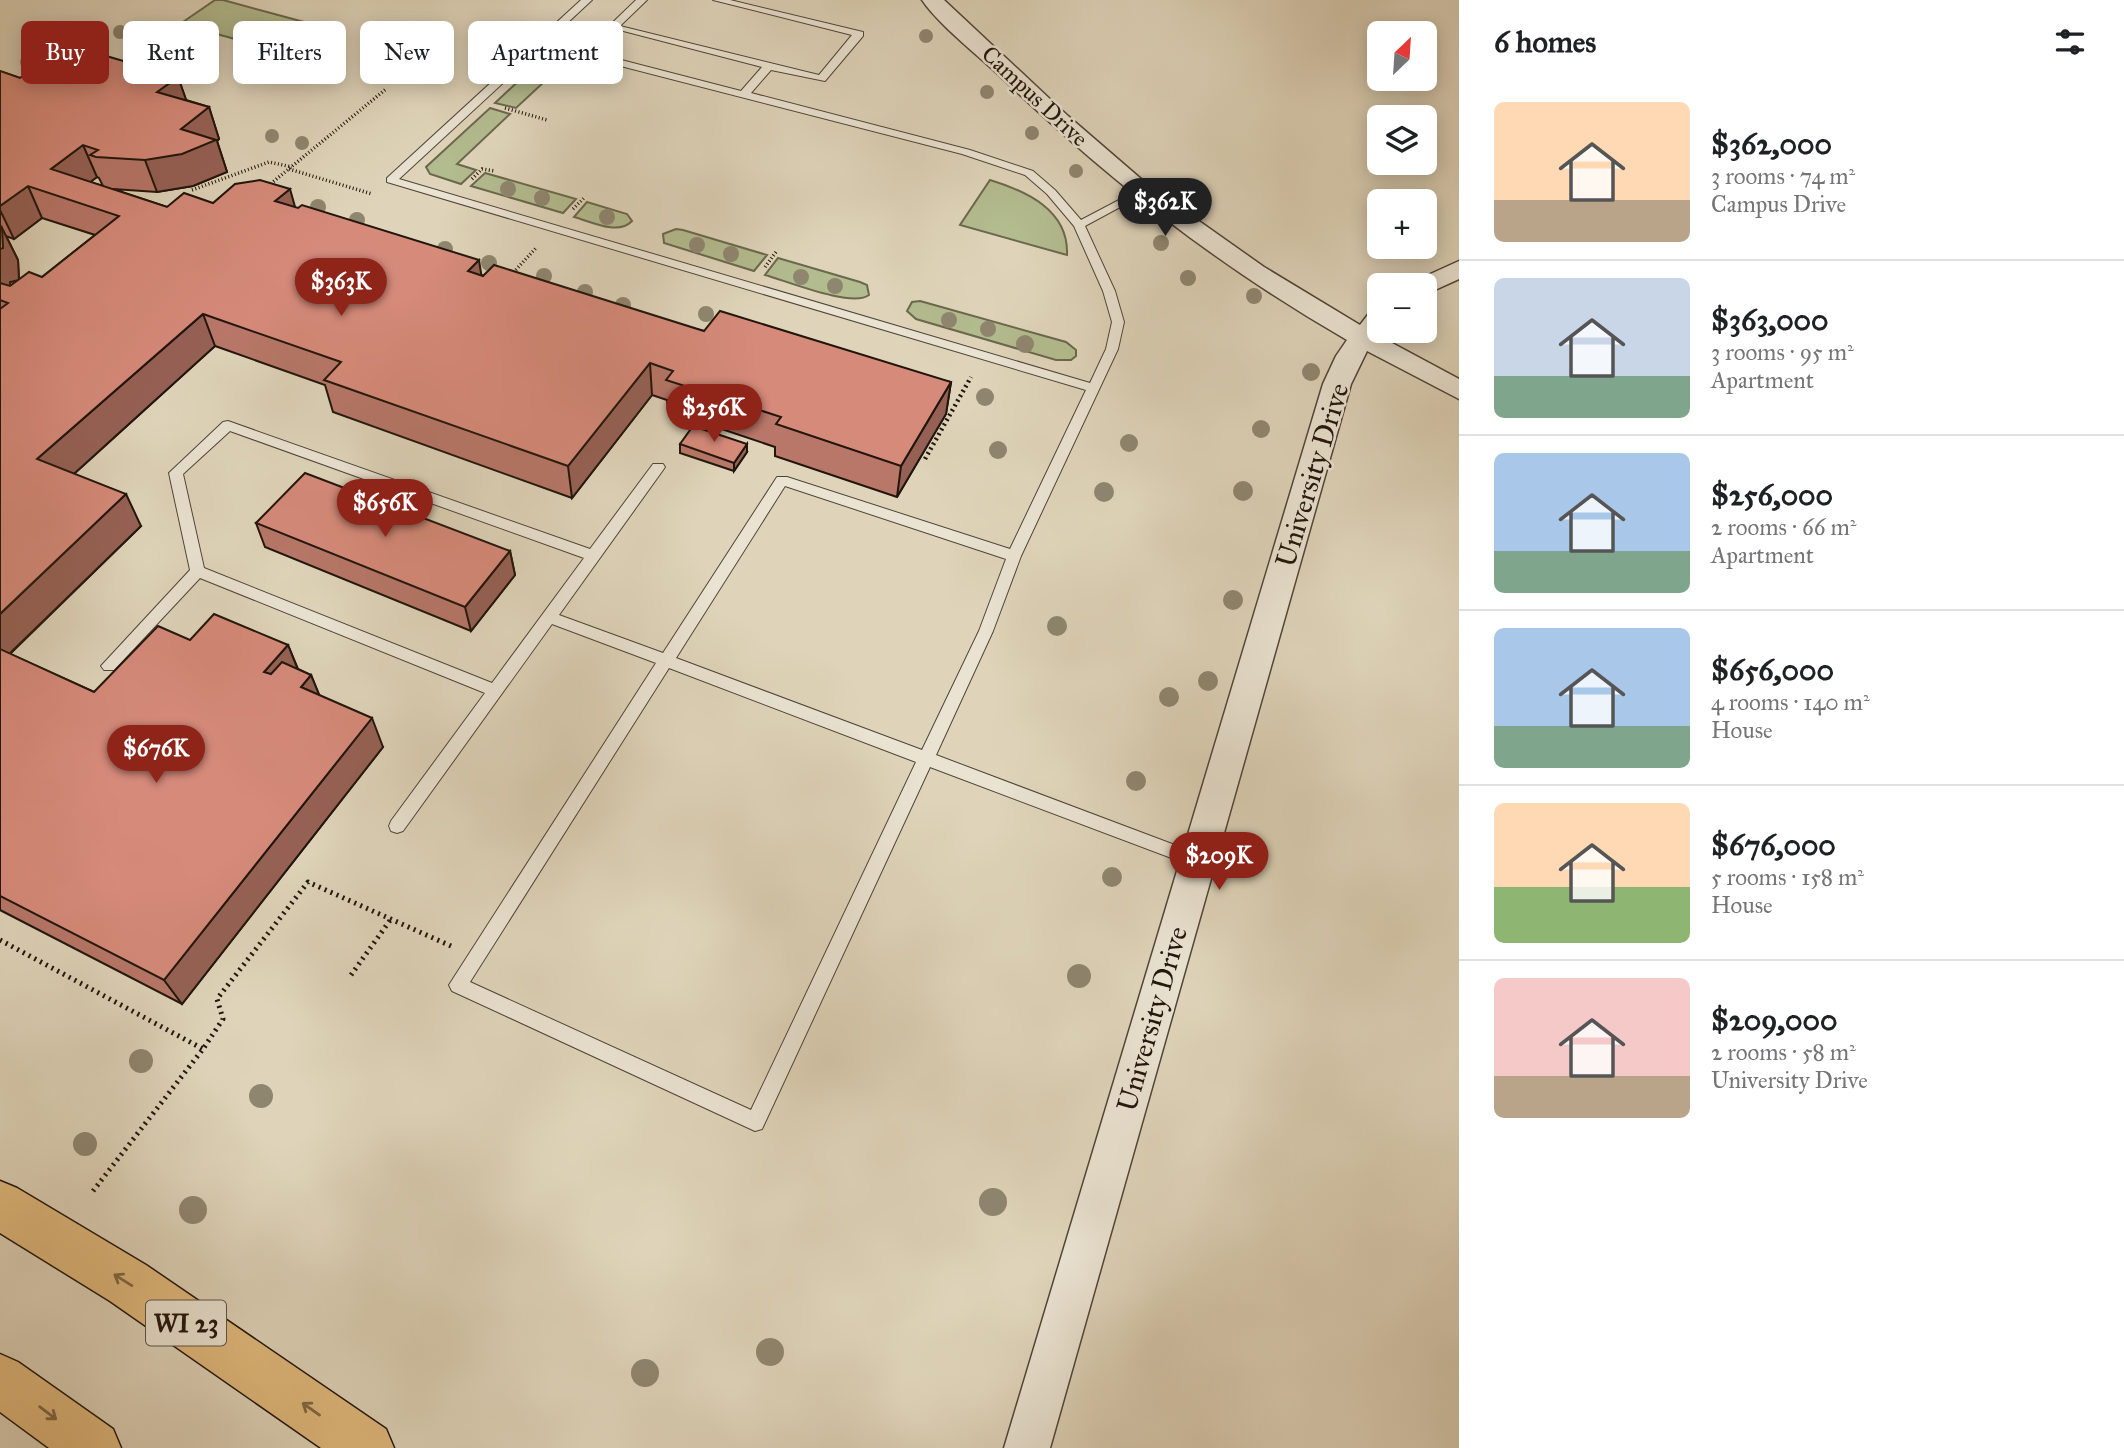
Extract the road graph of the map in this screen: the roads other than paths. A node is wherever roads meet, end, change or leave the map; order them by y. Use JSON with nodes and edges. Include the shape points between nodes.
{"nodes":[{"id":1,"x":587,"y":0,"type":"edge"},
{"id":2,"x":642,"y":0,"type":"edge"},
{"id":3,"x":718,"y":0,"type":"edge"},
{"id":4,"x":932,"y":0,"type":"edge"},
{"id":5,"x":564,"y":21,"type":"edge"},
{"id":6,"x":623,"y":63,"type":"edge"},
{"id":7,"x":769,"y":66,"type":"junction"},
{"id":8,"x":495,"y":84,"type":"edge"},
{"id":9,"x":744,"y":94,"type":"junction"},
{"id":10,"x":1142,"y":191,"type":"junction"},
{"id":11,"x":1079,"y":225,"type":"junction"},
{"id":12,"x":1459,"y":269,"type":"edge"},
{"id":13,"x":1437,"y":280,"type":"edge"},
{"id":14,"x":1367,"y":327,"type":"edge"},
{"id":15,"x":1367,"y":332,"type":"edge"},
{"id":16,"x":1392,"y":343,"type":"edge"},
{"id":17,"x":1093,"y":388,"type":"junction"},
{"id":18,"x":1459,"y":390,"type":"edge"},
{"id":19,"x":657,"y":467,"type":"dead end"},
{"id":20,"x":593,"y":556,"type":"junction"},
{"id":21,"x":1014,"y":556,"type":"junction"},
{"id":22,"x":198,"y":571,"type":"junction"},
{"id":23,"x":549,"y":617,"type":"junction"},
{"id":24,"x":666,"y":660,"type":"junction"},
{"id":25,"x":109,"y":666,"type":"dead end"},
{"id":26,"x":495,"y":691,"type":"junction"},
{"id":27,"x":926,"y":758,"type":"junction"},
{"id":28,"x":397,"y":826,"type":"dead end"},
{"id":29,"x":1198,"y":861,"type":"junction"},
{"id":30,"x":0,"y":1205,"type":"edge"},
{"id":31,"x":0,"y":1380,"type":"edge"},
{"id":32,"x":94,"y":1448,"type":"edge"},
{"id":33,"x":367,"y":1448,"type":"edge"},
{"id":34,"x":1027,"y":1448,"type":"edge"}],
"edges":[{"from":1,"to":5,"type":"lane"},
{"from":2,"to":7,"type":"lane","via":[[613,27]]},
{"from":3,"to":7,"type":"lane","via":[[859,34],[821,79]]},
{"from":4,"to":10,"type":"street","name":"Campus Drive"},
{"from":6,"to":9,"type":"lane"},
{"from":7,"to":9,"type":"lane"},
{"from":8,"to":17,"type":"lane","via":[[391,180]]},
{"from":9,"to":11,"type":"lane","via":[[966,152],[1028,173]]},
{"from":10,"to":11,"type":"lane"},
{"from":10,"to":14,"type":"street","name":"Campus Drive","via":[[1244,266]]},
{"from":11,"to":17,"type":"lane","via":[[1118,321],[1112,349]]},
{"from":12,"to":13,"type":"street"},
{"from":15,"to":29,"type":"street","name":"University Drive","via":[[1347,359],[1337,384]]},
{"from":16,"to":18,"type":"street","name":"Campus Drive"},
{"from":17,"to":21,"type":"lane"},
{"from":19,"to":20,"type":"lane"},
{"from":20,"to":22,"type":"lane","via":[[228,425],[176,472]]},
{"from":20,"to":23,"type":"lane"},
{"from":21,"to":24,"type":"lane","via":[[782,480]]},
{"from":21,"to":27,"type":"lane","via":[[986,631]]},
{"from":22,"to":25,"type":"lane"},
{"from":22,"to":26,"type":"lane"},
{"from":23,"to":24,"type":"lane"},
{"from":23,"to":26,"type":"lane"},
{"from":24,"to":27,"type":"lane"},
{"from":24,"to":27,"type":"lane","via":[[458,985],[755,1122]]},
{"from":26,"to":28,"type":"lane"},
{"from":27,"to":29,"type":"lane"},
{"from":29,"to":34,"type":"street","name":"University Drive"},
{"from":33,"to":30,"type":"main road","number":"WI 23","one_way":true,"via":[[128,1283]]},
{"from":31,"to":32,"type":"main road","one_way":true}]}
